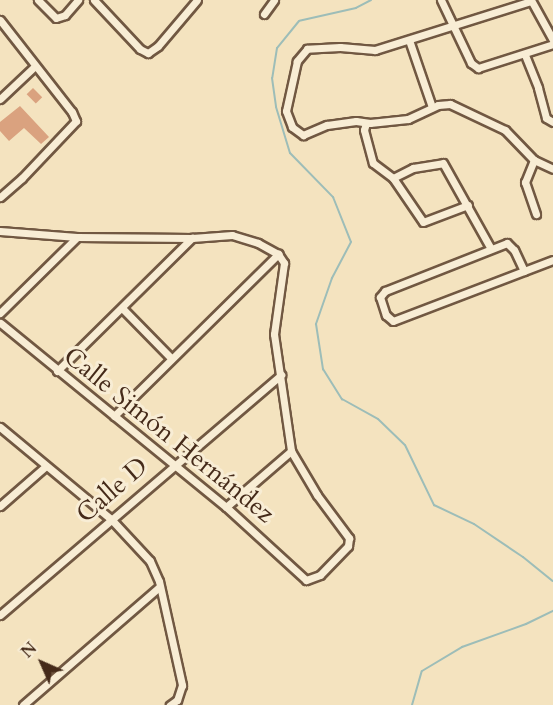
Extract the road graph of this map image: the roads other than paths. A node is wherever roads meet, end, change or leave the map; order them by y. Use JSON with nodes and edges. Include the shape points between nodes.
{"nodes":[{"id":1,"x":38,"y":0,"type":"edge"},
{"id":2,"x":78,"y":0,"type":"edge"},
{"id":3,"x":94,"y":0,"type":"edge"},
{"id":4,"x":197,"y":0,"type":"edge"},
{"id":5,"x":274,"y":0,"type":"edge"},
{"id":6,"x":441,"y":0,"type":"edge"},
{"id":7,"x":531,"y":1,"type":"edge"},
{"id":8,"x":264,"y":14,"type":"dead end"},
{"id":9,"x":0,"y":20,"type":"edge"},
{"id":10,"x":454,"y":27,"type":"junction"},
{"id":11,"x":409,"y":40,"type":"junction"},
{"id":12,"x":553,"y":42,"type":"edge"},
{"id":13,"x":525,"y":55,"type":"junction"},
{"id":14,"x":34,"y":67,"type":"junction"},
{"id":15,"x":0,"y":99,"type":"edge"},
{"id":16,"x":432,"y":107,"type":"junction"},
{"id":17,"x":553,"y":122,"type":"edge"},
{"id":18,"x":366,"y":123,"type":"junction"},
{"id":19,"x":534,"y":160,"type":"junction"},
{"id":20,"x":553,"y":169,"type":"edge"},
{"id":21,"x":393,"y":178,"type":"junction"},
{"id":22,"x":0,"y":197,"type":"edge"},
{"id":23,"x":468,"y":205,"type":"junction"},
{"id":24,"x":536,"y":214,"type":"dead end"},
{"id":25,"x":0,"y":231,"type":"edge"},
{"id":26,"x":77,"y":237,"type":"junction"},
{"id":27,"x":192,"y":238,"type":"junction"},
{"id":28,"x":491,"y":249,"type":"junction"},
{"id":29,"x":278,"y":254,"type":"junction"},
{"id":30,"x":553,"y":260,"type":"edge"},
{"id":31,"x":524,"y":271,"type":"junction"},
{"id":32,"x":122,"y":308,"type":"junction"},
{"id":33,"x":0,"y":314,"type":"edge"},
{"id":34,"x":0,"y":323,"type":"edge"},
{"id":35,"x":171,"y":358,"type":"junction"},
{"id":36,"x":57,"y":370,"type":"junction"},
{"id":37,"x":281,"y":375,"type":"junction"},
{"id":38,"x":114,"y":416,"type":"junction"},
{"id":39,"x":0,"y":427,"type":"edge"},
{"id":40,"x":291,"y":451,"type":"junction"},
{"id":41,"x":173,"y":465,"type":"junction"},
{"id":42,"x":46,"y":466,"type":"junction"},
{"id":43,"x":0,"y":506,"type":"edge"},
{"id":44,"x":226,"y":507,"type":"junction"},
{"id":45,"x":111,"y":519,"type":"junction"},
{"id":46,"x":159,"y":587,"type":"junction"},
{"id":47,"x":0,"y":615,"type":"edge"},
{"id":48,"x":22,"y":705,"type":"edge"},
{"id":49,"x":170,"y":705,"type":"edge"}],
"edges":[{"from":1,"to":2,"type":"street","via":[[56,18],[65,15]]},
{"from":3,"to":4,"type":"street","via":[[148,53]]},
{"from":5,"to":8,"type":"street"},
{"from":6,"to":10,"type":"street"},
{"from":7,"to":10,"type":"street"},
{"from":7,"to":12,"type":"street"},
{"from":9,"to":14,"type":"street"},
{"from":10,"to":11,"type":"street"},
{"from":10,"to":13,"type":"street","via":[[474,66],[485,68]]},
{"from":11,"to":16,"type":"street"},
{"from":11,"to":18,"type":"street","via":[[375,50],[313,48],[302,52],[297,61],[286,111],[298,133],[356,121]]},
{"from":12,"to":13,"type":"street"},
{"from":13,"to":17,"type":"street","via":[[546,118]]},
{"from":14,"to":15,"type":"street"},
{"from":14,"to":22,"type":"street","via":[[76,121]]},
{"from":16,"to":18,"type":"street","via":[[408,119]]},
{"from":16,"to":19,"type":"street","via":[[450,104],[505,130]]},
{"from":18,"to":21,"type":"street","via":[[364,130],[373,163]]},
{"from":19,"to":20,"type":"street"},
{"from":19,"to":24,"type":"street","via":[[525,182]]},
{"from":21,"to":23,"type":"street","via":[[423,222]]},
{"from":21,"to":23,"type":"street","via":[[412,168],[440,162],[445,164]]},
{"from":23,"to":28,"type":"street"},
{"from":25,"to":26,"type":"street"},
{"from":26,"to":27,"type":"street"},
{"from":26,"to":33,"type":"street"},
{"from":27,"to":29,"type":"street","via":[[232,235]]},
{"from":27,"to":32,"type":"street"},
{"from":28,"to":31,"type":"street","via":[[511,245]]},
{"from":28,"to":31,"type":"street","via":[[385,291],[380,297],[386,315],[393,321]]},
{"from":29,"to":35,"type":"street"},
{"from":29,"to":37,"type":"street","via":[[284,264],[274,334]]},
{"from":30,"to":31,"type":"street"},
{"from":32,"to":35,"type":"street"},
{"from":32,"to":36,"type":"street"},
{"from":34,"to":36,"type":"street","name":"Calle Simón Hernández"},
{"from":35,"to":38,"type":"street"},
{"from":36,"to":38,"type":"street","name":"Calle Simón Hernández"},
{"from":37,"to":40,"type":"street"},
{"from":37,"to":41,"type":"street","name":"Calle D"},
{"from":38,"to":41,"type":"street","name":"Calle Simón Hernández"},
{"from":39,"to":42,"type":"street"},
{"from":40,"to":44,"type":"street"},
{"from":40,"to":44,"type":"street","name":"Calle Simón Hernández","via":[[316,495],[350,541],[336,560],[308,581]]},
{"from":41,"to":44,"type":"street","name":"Calle Simón Hernández"},
{"from":41,"to":45,"type":"street","name":"Calle D"},
{"from":42,"to":43,"type":"street"},
{"from":42,"to":45,"type":"street"},
{"from":45,"to":46,"type":"street","via":[[150,561]]},
{"from":45,"to":47,"type":"street","name":"Calle D"},
{"from":46,"to":48,"type":"street"},
{"from":46,"to":49,"type":"street","via":[[182,685],[177,700]]}]}
